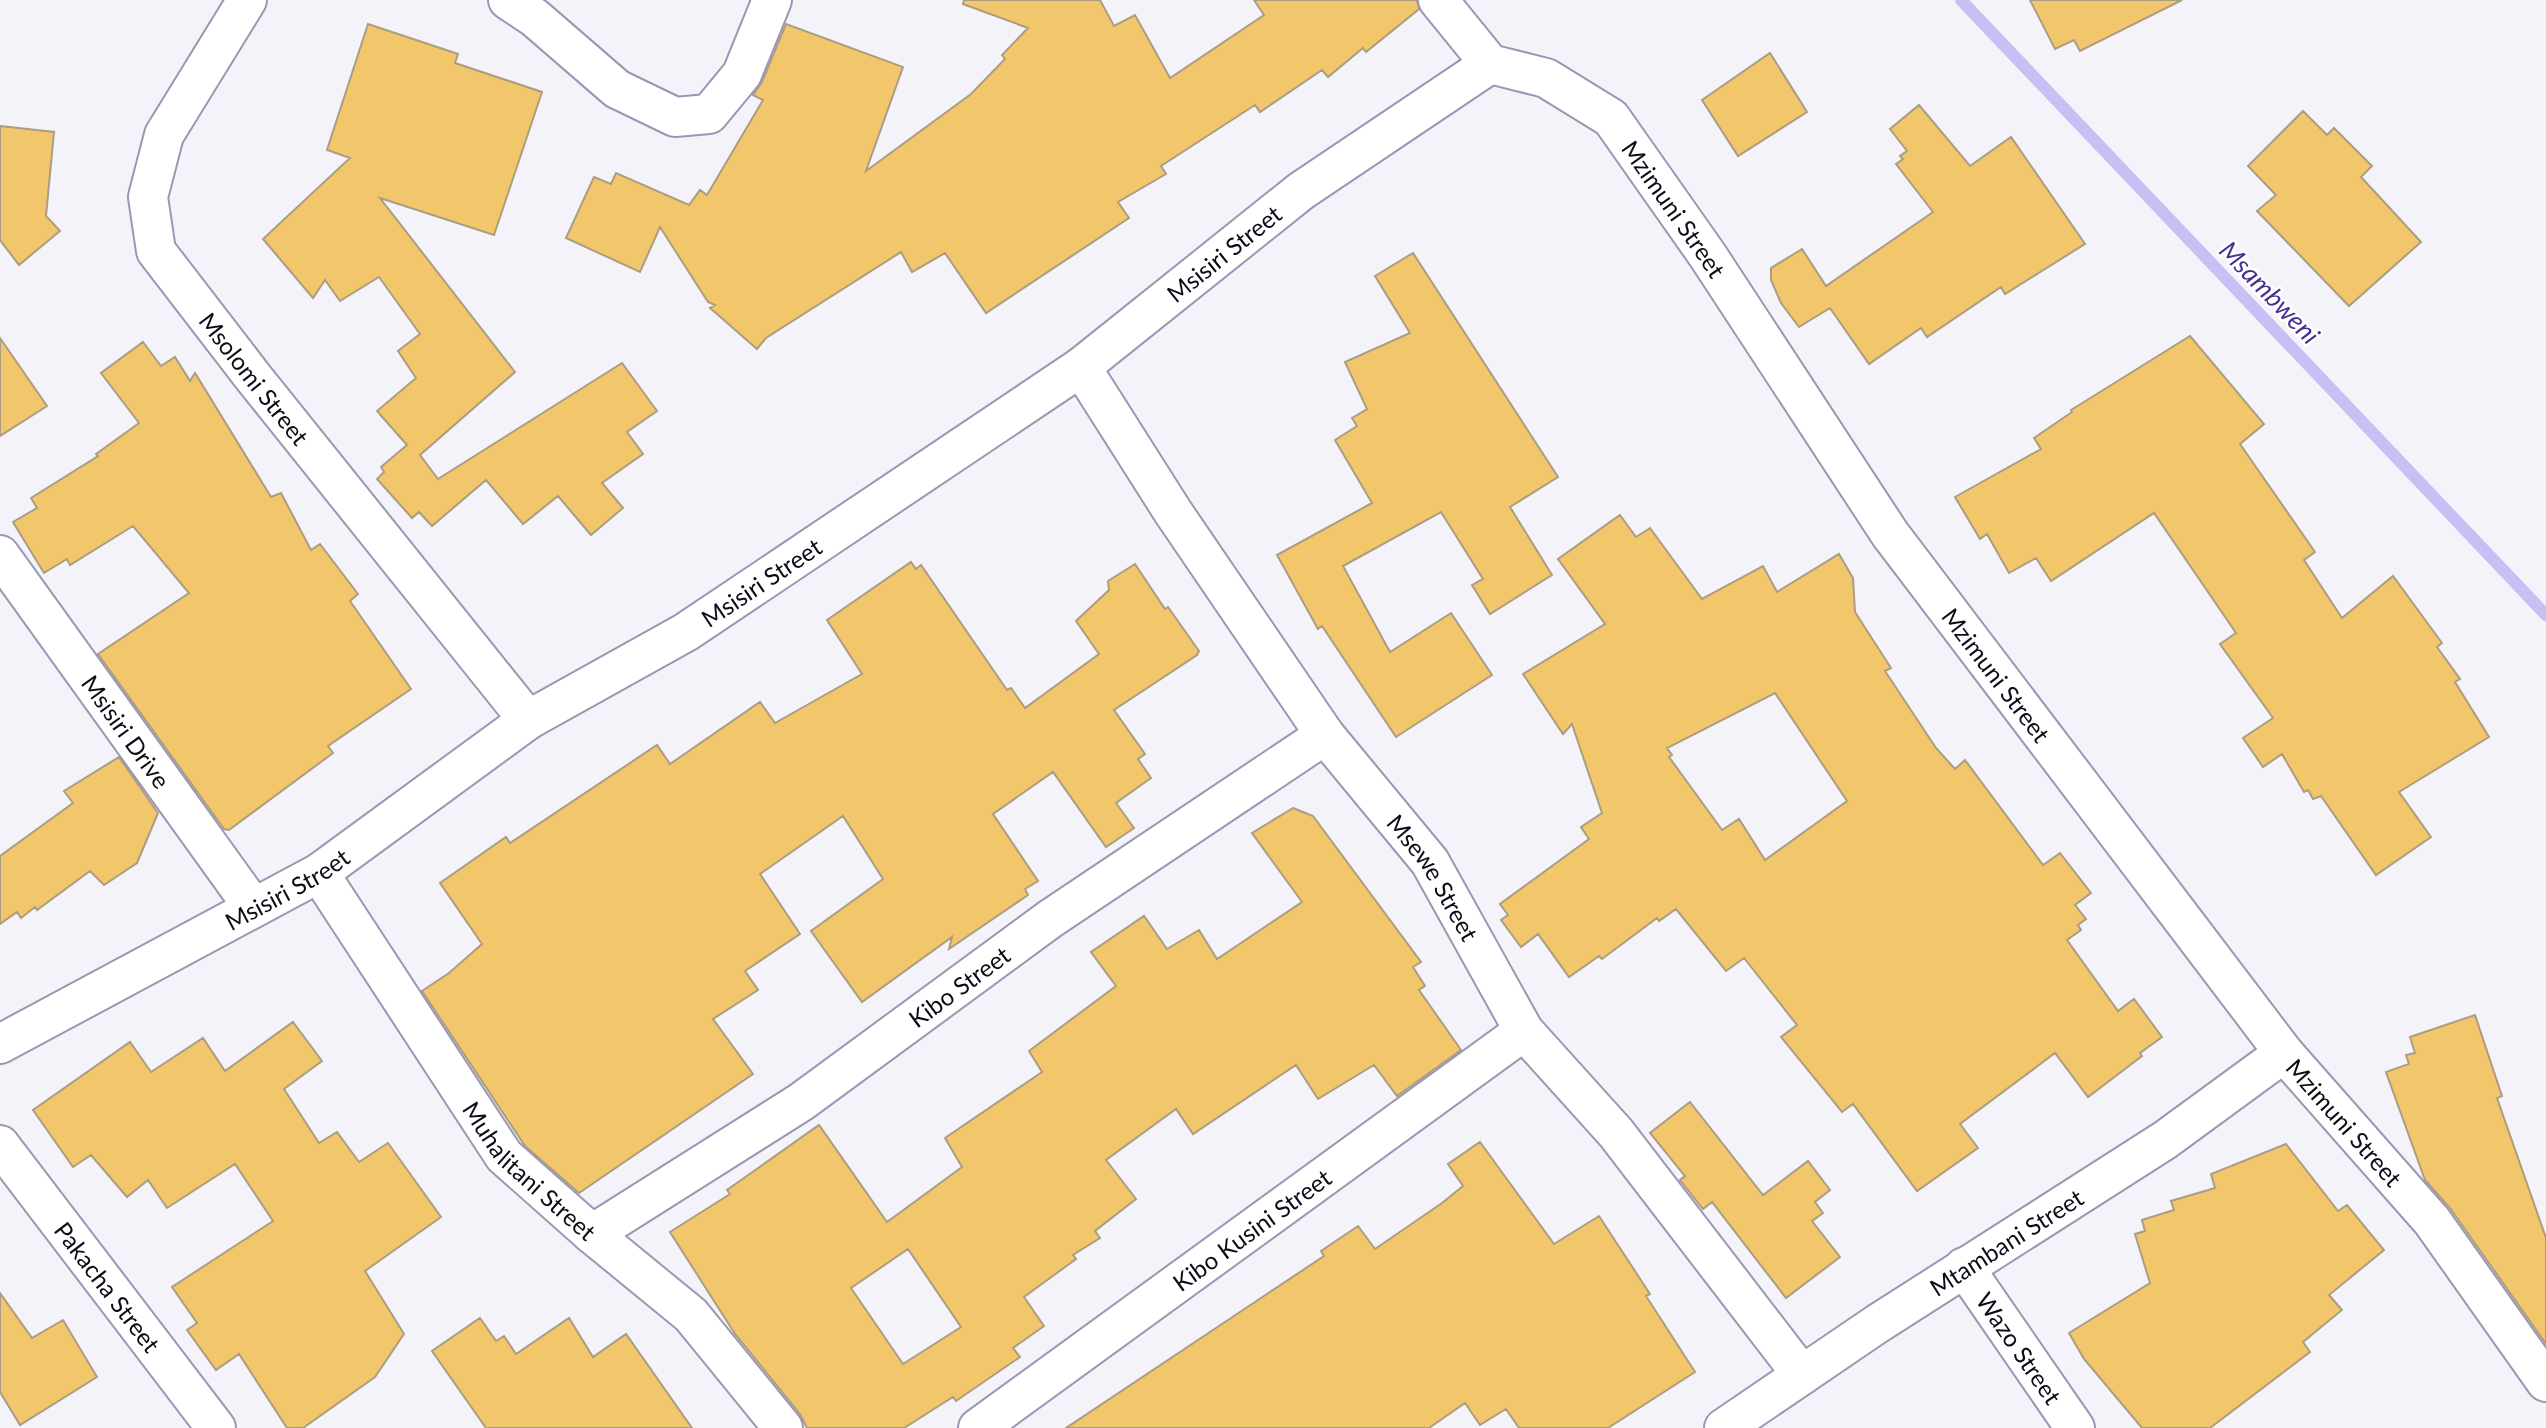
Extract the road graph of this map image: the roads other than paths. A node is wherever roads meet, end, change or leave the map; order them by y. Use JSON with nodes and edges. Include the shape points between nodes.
{"nodes":[{"id":1,"x":247,"y":0,"type":"edge"},
{"id":2,"x":508,"y":0,"type":"edge"},
{"id":3,"x":772,"y":0,"type":"edge"},
{"id":4,"x":1438,"y":0,"type":"edge"},
{"id":5,"x":1490,"y":64,"type":"junction"},
{"id":6,"x":1081,"y":367,"type":"junction"},
{"id":7,"x":0,"y":555,"type":"edge"},
{"id":8,"x":528,"y":720,"type":"junction"},
{"id":9,"x":1325,"y":734,"type":"junction"},
{"id":10,"x":320,"y":873,"type":"junction"},
{"id":11,"x":253,"y":907,"type":"junction"},
{"id":12,"x":1524,"y":1031,"type":"junction"},
{"id":13,"x":0,"y":1044,"type":"edge"},
{"id":14,"x":2284,"y":1053,"type":"junction"},
{"id":15,"x":0,"y":1145,"type":"edge"},
{"id":16,"x":592,"y":1234,"type":"junction"},
{"id":17,"x":1964,"y":1267,"type":"junction"},
{"id":18,"x":1802,"y":1375,"type":"junction"},
{"id":19,"x":2546,"y":1382,"type":"edge"},
{"id":20,"x":216,"y":1428,"type":"edge"},
{"id":21,"x":783,"y":1428,"type":"edge"},
{"id":22,"x":978,"y":1428,"type":"edge"},
{"id":23,"x":1724,"y":1428,"type":"edge"},
{"id":24,"x":2075,"y":1428,"type":"edge"}],
"edges":[{"from":1,"to":8,"type":"street","name":"Msolomi Street","via":[[164,135],[148,197],[156,251]]},
{"from":2,"to":3,"type":"street","via":[[617,89],[675,117],[709,114],[742,74]]},
{"from":4,"to":5,"type":"street"},
{"from":5,"to":6,"type":"street","name":"Msisiri Street","via":[[1301,191]]},
{"from":5,"to":14,"type":"street","name":"Mzimuni Street","via":[[1546,78],[1611,118],[1890,534]]},
{"from":6,"to":8,"type":"street","name":"Msisiri Street","via":[[686,632]]},
{"from":6,"to":9,"type":"street","name":"Msewe Street","via":[[1173,512]]},
{"from":7,"to":11,"type":"street","name":"Msisiri Drive"},
{"from":8,"to":10,"type":"street","name":"Msisiri Street"},
{"from":9,"to":12,"type":"street","name":"Msewe Street","via":[[1430,862]]},
{"from":9,"to":16,"type":"street","name":"Kibo Street","via":[[1050,919],[801,1102]]},
{"from":10,"to":11,"type":"street","name":"Msisiri Street"},
{"from":10,"to":16,"type":"street","name":"Muhalitani Street","via":[[504,1156]]},
{"from":11,"to":13,"type":"street","name":"Msisiri Street"},
{"from":12,"to":18,"type":"street","name":"Msewe Street","via":[[1616,1133]]},
{"from":12,"to":22,"type":"street","name":"Kibo Kusini Street"},
{"from":14,"to":17,"type":"street","name":"Mtambani Street","via":[[2165,1140]]},
{"from":14,"to":19,"type":"street","name":"Mzimuni Street","via":[[2432,1221]]},
{"from":15,"to":20,"type":"street","name":"Pakacha Street"},
{"from":16,"to":21,"type":"street","name":"Muhalitani Street","via":[[691,1315]]},
{"from":17,"to":18,"type":"street","name":"Mtambani Street"},
{"from":17,"to":24,"type":"street","name":"Wazo Street"},
{"from":18,"to":23,"type":"street","name":"Mtambani Street"}]}
